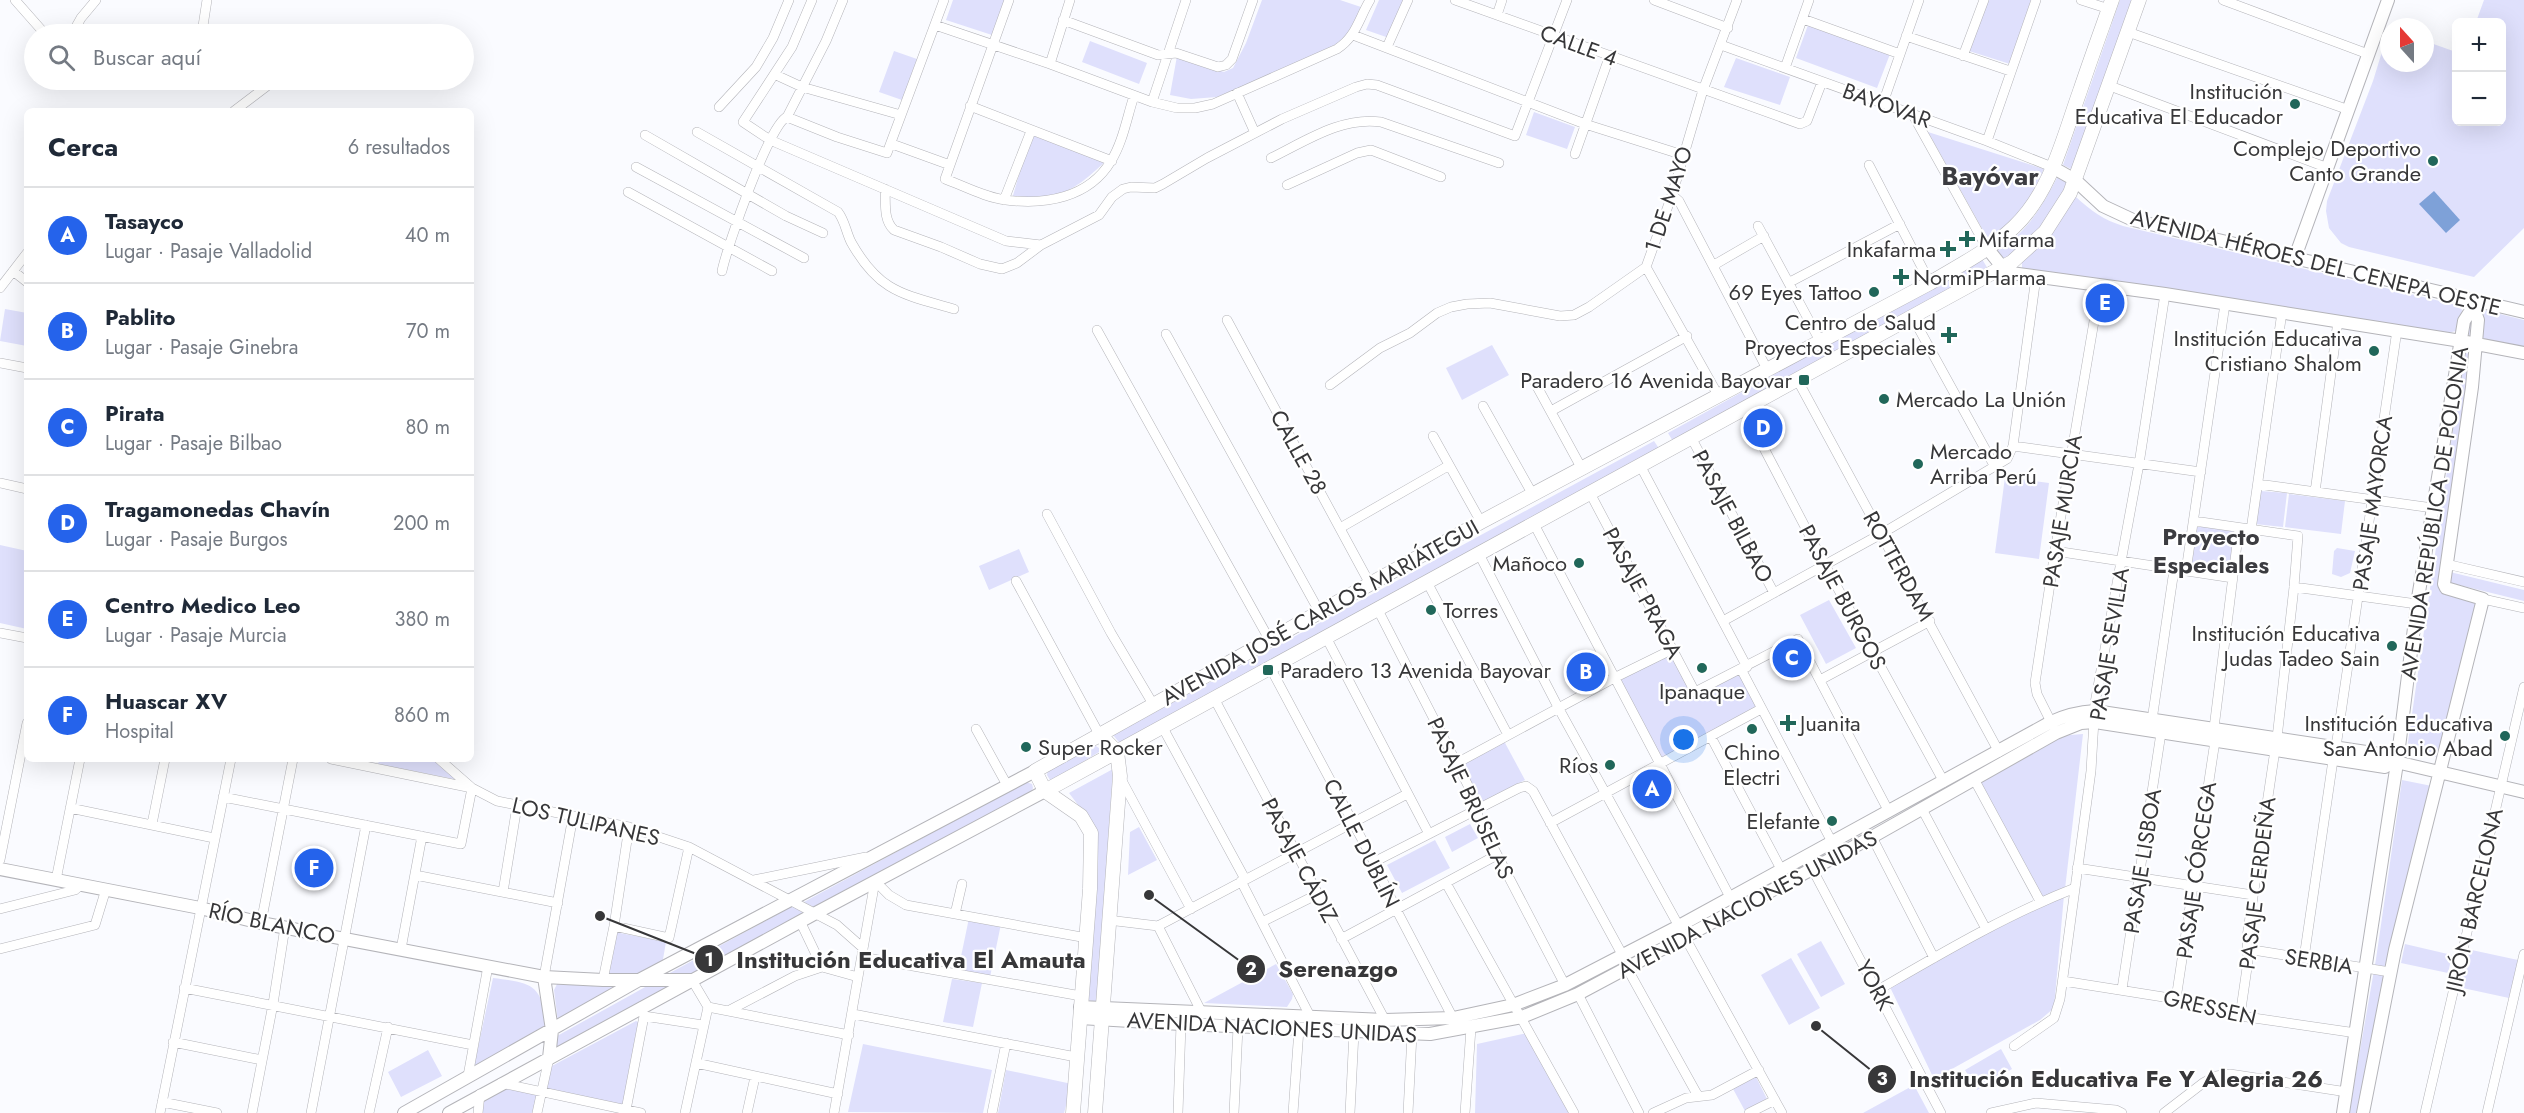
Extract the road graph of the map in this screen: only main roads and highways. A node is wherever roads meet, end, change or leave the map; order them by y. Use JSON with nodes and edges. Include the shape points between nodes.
{"nodes":[{"id":1,"x":2139,"y":0,"type":"edge"},
{"id":2,"x":2388,"y":0,"type":"edge"},
{"id":3,"x":2110,"y":5,"type":"edge"},
{"id":4,"x":2052,"y":167,"type":"junction"},
{"id":5,"x":2075,"y":180,"type":"junction"},
{"id":6,"x":1987,"y":249,"type":"junction"},
{"id":7,"x":2294,"y":260,"type":"junction"},
{"id":8,"x":2003,"y":268,"type":"junction"},
{"id":9,"x":2473,"y":304,"type":"junction"},
{"id":10,"x":2524,"y":312,"type":"edge"},
{"id":11,"x":2460,"y":341,"type":"junction"},
{"id":12,"x":2477,"y":344,"type":"junction"},
{"id":13,"x":2524,"y":353,"type":"edge"},
{"id":14,"x":1658,"y":428,"type":"junction"},
{"id":15,"x":1670,"y":450,"type":"junction"},
{"id":16,"x":2095,"y":717,"type":"junction"},
{"id":17,"x":2054,"y":728,"type":"junction"},
{"id":18,"x":1099,"y":734,"type":"junction"},
{"id":19,"x":2215,"y":735,"type":"junction"},
{"id":20,"x":1117,"y":752,"type":"junction"},
{"id":21,"x":2395,"y":762,"type":"junction"},
{"id":22,"x":1035,"y":771,"type":"junction"},
{"id":23,"x":2440,"y":772,"type":"junction"},
{"id":24,"x":1045,"y":791,"type":"junction"},
{"id":25,"x":2524,"y":792,"type":"edge"},
{"id":26,"x":0,"y":869,"type":"edge"},
{"id":27,"x":1682,"y":932,"type":"junction"},
{"id":28,"x":1625,"y":962,"type":"junction"},
{"id":29,"x":2366,"y":974,"type":"junction"},
{"id":30,"x":544,"y":977,"type":"junction"},
{"id":31,"x":2389,"y":978,"type":"junction"},
{"id":32,"x":639,"y":980,"type":"junction"},
{"id":33,"x":692,"y":980,"type":"junction"},
{"id":34,"x":1080,"y":1007,"type":"junction"},
{"id":35,"x":1101,"y":1014,"type":"junction"},
{"id":36,"x":1313,"y":1023,"type":"junction"},
{"id":37,"x":552,"y":1030,"type":"junction"},
{"id":38,"x":549,"y":1058,"type":"junction"},
{"id":39,"x":404,"y":1113,"type":"edge"},
{"id":40,"x":449,"y":1113,"type":"edge"},
{"id":41,"x":1073,"y":1113,"type":"edge"},
{"id":42,"x":1095,"y":1113,"type":"edge"},
{"id":43,"x":2343,"y":1113,"type":"edge"},
{"id":44,"x":2362,"y":1113,"type":"edge"}],
"edges":[{"from":1,"to":5,"type":"main road","name":"AVENIDA JOSÉ CARLOS MARIÁTEGUI"},
{"from":2,"to":7,"type":"main road"},
{"from":3,"to":4,"type":"main road","name":"AVENIDA JOSÉ CARLOS MARIÁTEGUI"},
{"from":4,"to":5,"type":"main road","name":"AVENIDA HÉROES DEL CENEPA OESTE"},
{"from":4,"to":6,"type":"main road","name":"AVENIDA JOSÉ CARLOS MARIÁTEGUI","via":[[2044,189],[2028,212]]},
{"from":5,"to":7,"type":"main road","name":"AVENIDA HÉROES DEL CENEPA OESTE","via":[[2103,206],[2133,220]]},
{"from":5,"to":8,"type":"main road","name":"AVENIDA JOSÉ CARLOS MARIÁTEGUI","via":[[2044,232]]},
{"from":6,"to":8,"type":"main road"},
{"from":6,"to":14,"type":"main road","name":"AVENIDA JOSÉ CARLOS MARIÁTEGUI"},
{"from":7,"to":9,"type":"main road","name":"AVENIDA HÉROES DEL CENEPA OESTE"},
{"from":8,"to":11,"type":"main road","name":"AVENIDA HÉROES DEL CENEPA OESTE","via":[[2036,277]]},
{"from":8,"to":15,"type":"main road","name":"AVENIDA JOSÉ CARLOS MARIÁTEGUI"},
{"from":9,"to":10,"type":"main road","name":"AVENIDA HÉROES DEL CENEPA OESTE"},
{"from":9,"to":11,"type":"main road","name":"AVENIDA REPÚBLICA DE POLONIA"},
{"from":9,"to":12,"type":"main road","name":"AVENIDA REPÚBLICA DE POLONIA","via":[[2478,320]]},
{"from":11,"to":12,"type":"main road","name":"AVENIDA HÉROES DEL CENEPA OESTE"},
{"from":11,"to":21,"type":"main road","name":"AVENIDA REPÚBLICA DE POLONIA"},
{"from":12,"to":13,"type":"main road","name":"AVENIDA HÉROES DEL CENEPA OESTE"},
{"from":12,"to":23,"type":"main road","name":"AVENIDA REPÚBLICA DE POLONIA","via":[[2444,584],[2446,588],[2483,599]]},
{"from":14,"to":15,"type":"main road"},
{"from":14,"to":18,"type":"main road","name":"AVENIDA JOSÉ CARLOS MARIÁTEGUI","via":[[1480,522]]},
{"from":15,"to":20,"type":"main road","name":"AVENIDA JOSÉ CARLOS MARIÁTEGUI"},
{"from":16,"to":17,"type":"main road","name":"AVENIDA NACIONES UNIDAS"},
{"from":16,"to":19,"type":"main road","name":"AVENIDA NACIONES UNIDAS","via":[[2152,720]]},
{"from":16,"to":19,"type":"main road","name":"AVENIDA NACIONES UNIDAS","via":[[2161,733]]},
{"from":17,"to":27,"type":"main road","name":"AVENIDA NACIONES UNIDAS","via":[[1872,837]]},
{"from":17,"to":27,"type":"main road","name":"AVENIDA NACIONES UNIDAS","via":[[1999,752],[1806,857]]},
{"from":18,"to":20,"type":"main road"},
{"from":18,"to":22,"type":"main road","name":"AVENIDA JOSÉ CARLOS MARIÁTEGUI"},
{"from":19,"to":21,"type":"main road","name":"AVENIDA NACIONES UNIDAS","via":[[2335,753],[2385,767]]},
{"from":20,"to":24,"type":"main road","name":"AVENIDA JOSÉ CARLOS MARIÁTEGUI"},
{"from":20,"to":35,"type":"main road","via":[[1120,776]]},
{"from":21,"to":23,"type":"main road","name":"AVENIDA NACIONES UNIDAS"},
{"from":21,"to":29,"type":"main road","name":"AVENIDA REPÚBLICA DE POLONIA"},
{"from":22,"to":24,"type":"main road"},
{"from":22,"to":32,"type":"main road","name":"AVENIDA JOSÉ CARLOS MARIÁTEGUI"},
{"from":23,"to":25,"type":"main road","name":"AVENIDA NACIONES UNIDAS"},
{"from":23,"to":31,"type":"main road"},
{"from":24,"to":33,"type":"main road","name":"AVENIDA JOSÉ CARLOS MARIÁTEGUI"},
{"from":24,"to":34,"type":"main road","via":[[1081,816],[1091,833]]},
{"from":26,"to":30,"type":"main road","name":"RÍO BLANCO"},
{"from":27,"to":28,"type":"main road","name":"AVENIDA NACIONES UNIDAS"},
{"from":28,"to":36,"type":"main road","name":"AVENIDA NACIONES UNIDAS","via":[[1513,1005],[1453,1018]]},
{"from":28,"to":36,"type":"main road","name":"AVENIDA NACIONES UNIDAS","via":[[1578,994],[1522,1017],[1471,1028],[1412,1034],[1354,1032]]},
{"from":29,"to":31,"type":"main road"},
{"from":29,"to":43,"type":"main road","name":"AVENIDA REPÚBLICA DE POLONIA"},
{"from":30,"to":32,"type":"main road","name":"RÍO BLANCO"},
{"from":30,"to":37,"type":"main road"},
{"from":31,"to":44,"type":"main road"},
{"from":32,"to":33,"type":"main road","name":"RÍO BLANCO"},
{"from":32,"to":37,"type":"main road","name":"AVENIDA JOSÉ CARLOS MARIÁTEGUI"},
{"from":33,"to":38,"type":"main road","name":"AVENIDA JOSÉ CARLOS MARIÁTEGUI","via":[[642,1012]]},
{"from":34,"to":35,"type":"main road","name":"AVENIDA NACIONES UNIDAS"},
{"from":34,"to":41,"type":"main road"},
{"from":35,"to":36,"type":"main road","name":"AVENIDA NACIONES UNIDAS","via":[[1202,1013]]},
{"from":35,"to":36,"type":"main road","name":"AVENIDA NACIONES UNIDAS","via":[[1238,1027],[1299,1029]]},
{"from":35,"to":42,"type":"main road"},
{"from":37,"to":38,"type":"main road"},
{"from":37,"to":39,"type":"main road","name":"AVENIDA JOSÉ CARLOS MARIÁTEGUI"},
{"from":38,"to":40,"type":"main road","name":"AVENIDA JOSÉ CARLOS MARIÁTEGUI"}]}
